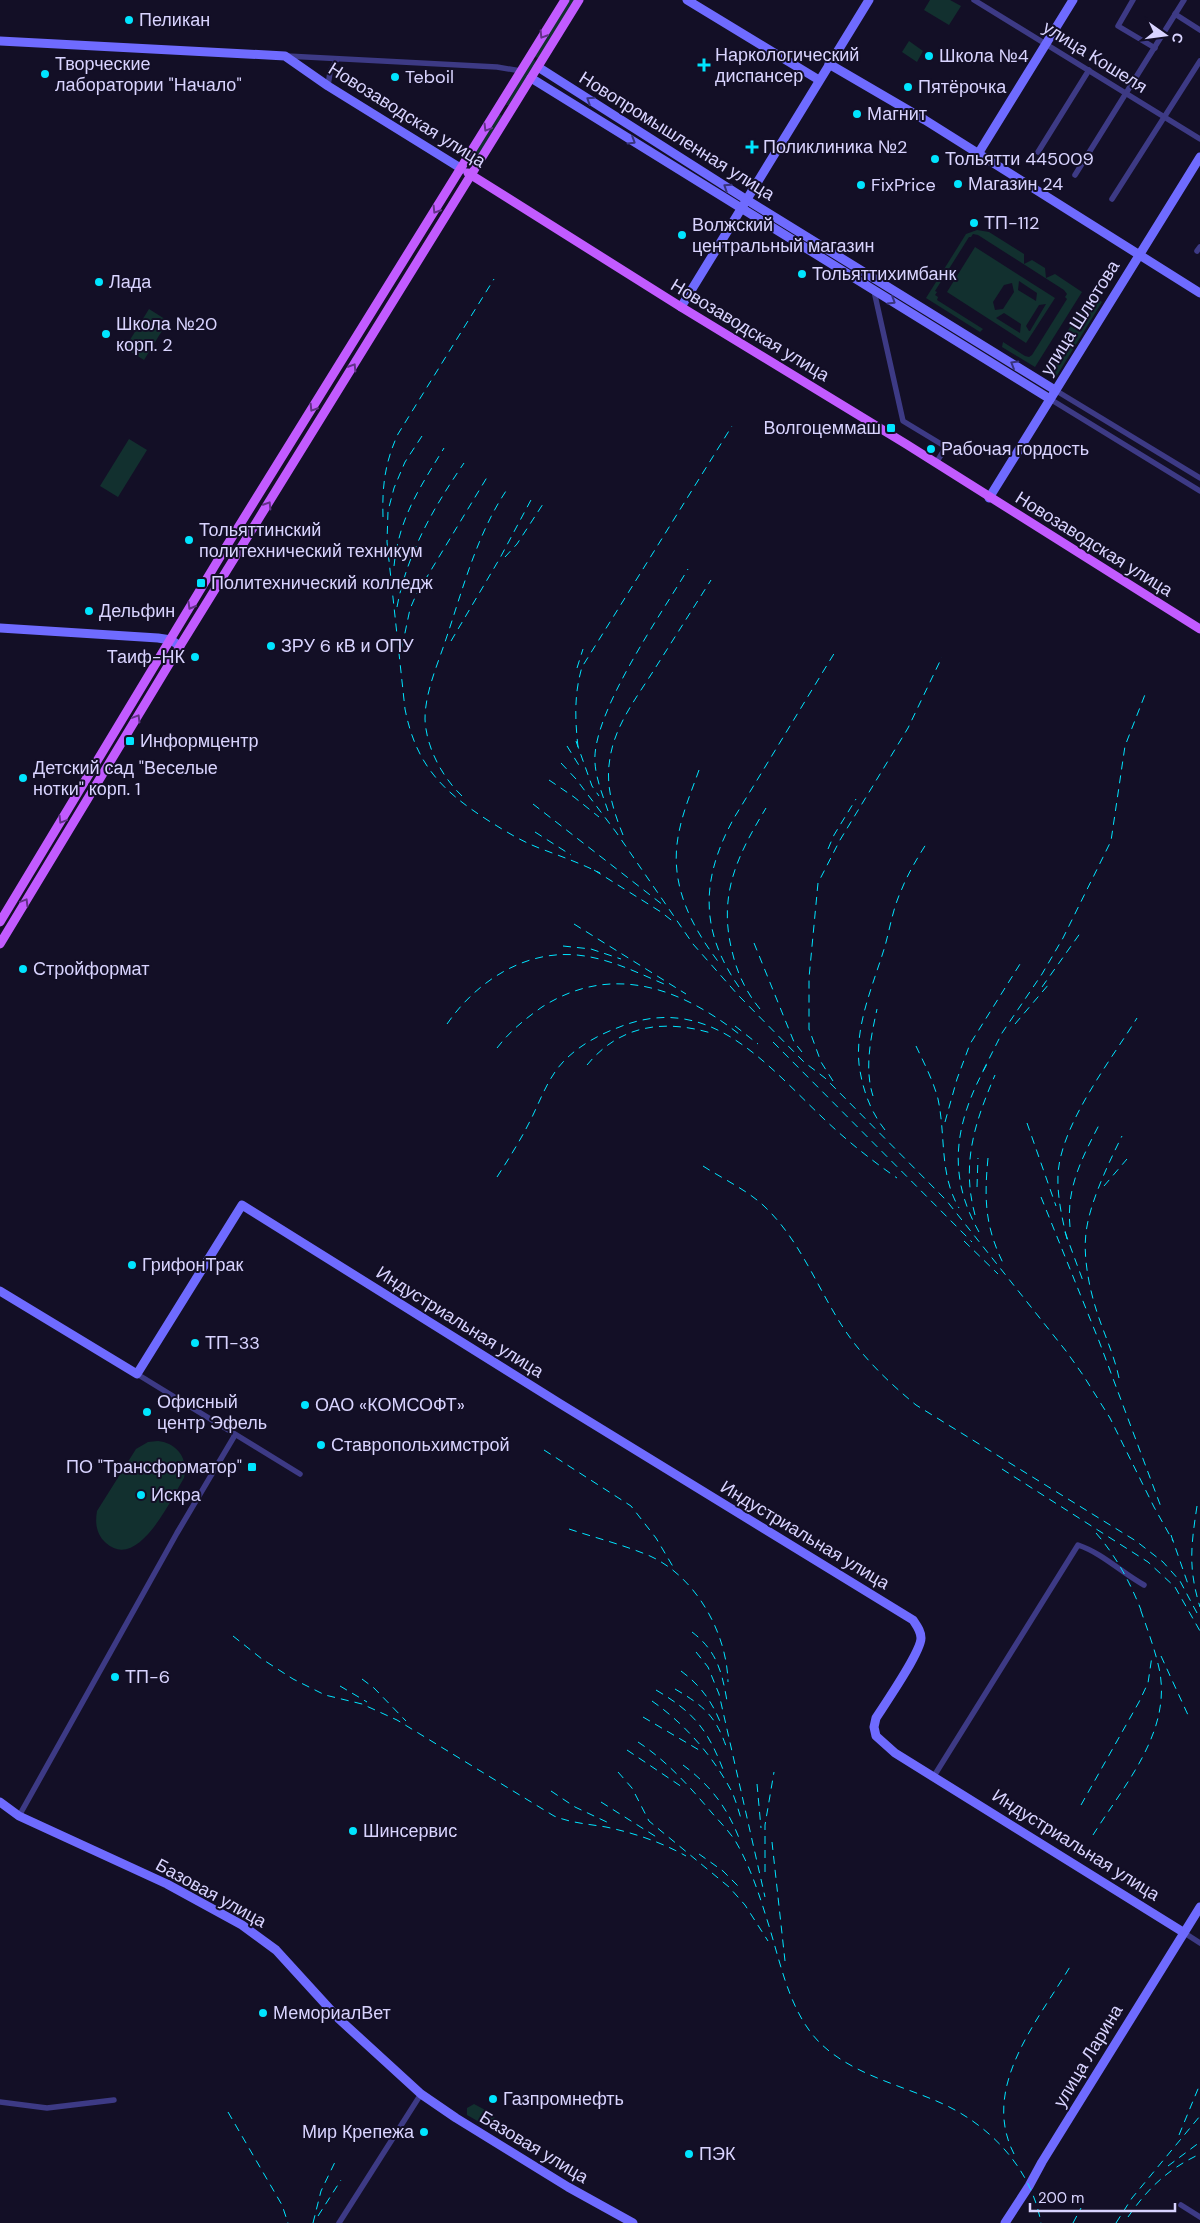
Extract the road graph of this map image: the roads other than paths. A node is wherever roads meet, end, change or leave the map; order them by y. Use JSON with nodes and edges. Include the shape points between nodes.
{"nodes":[{"id":1,"x":565,"y":0,"type":"edge"},
{"id":2,"x":579,"y":0,"type":"edge"},
{"id":3,"x":687,"y":0,"type":"edge"},
{"id":4,"x":869,"y":0,"type":"edge"},
{"id":5,"x":974,"y":0,"type":"edge"},
{"id":6,"x":1073,"y":0,"type":"edge"},
{"id":7,"x":1133,"y":0,"type":"edge"},
{"id":8,"x":1184,"y":0,"type":"edge"},
{"id":9,"x":1176,"y":14,"type":"junction"},
{"id":10,"x":1200,"y":30,"type":"edge"},
{"id":11,"x":0,"y":41,"type":"edge"},
{"id":12,"x":1047,"y":44,"type":"junction"},
{"id":13,"x":1155,"y":48,"type":"junction"},
{"id":14,"x":285,"y":56,"type":"junction"},
{"id":15,"x":337,"y":59,"type":"junction"},
{"id":16,"x":1200,"y":61,"type":"edge"},
{"id":17,"x":829,"y":64,"type":"junction"},
{"id":18,"x":538,"y":66,"type":"junction"},
{"id":19,"x":1089,"y":70,"type":"junction"},
{"id":20,"x":521,"y":71,"type":"junction"},
{"id":21,"x":531,"y":78,"type":"junction"},
{"id":22,"x":819,"y":80,"type":"junction"},
{"id":23,"x":328,"y":86,"type":"junction"},
{"id":24,"x":1127,"y":94,"type":"junction"},
{"id":25,"x":499,"y":108,"type":"junction"},
{"id":26,"x":509,"y":114,"type":"junction"},
{"id":27,"x":1164,"y":117,"type":"junction"},
{"id":28,"x":1200,"y":139,"type":"edge"},
{"id":29,"x":1038,"y":152,"type":"dead end"},
{"id":30,"x":978,"y":154,"type":"junction"},
{"id":31,"x":1200,"y":157,"type":"edge"},
{"id":32,"x":462,"y":169,"type":"junction"},
{"id":33,"x":472,"y":175,"type":"junction"},
{"id":34,"x":1075,"y":175,"type":"dead end"},
{"id":35,"x":1112,"y":199,"type":"dead end"},
{"id":36,"x":747,"y":200,"type":"junction"},
{"id":37,"x":741,"y":209,"type":"junction"},
{"id":38,"x":1138,"y":255,"type":"junction"},
{"id":39,"x":874,"y":290,"type":"junction"},
{"id":40,"x":1200,"y":293,"type":"edge"},
{"id":41,"x":376,"y":306,"type":"junction"},
{"id":42,"x":681,"y":307,"type":"junction"},
{"id":43,"x":387,"y":313,"type":"junction"},
{"id":44,"x":1056,"y":390,"type":"junction"},
{"id":45,"x":323,"y":391,"type":"junction"},
{"id":46,"x":334,"y":398,"type":"junction"},
{"id":47,"x":1050,"y":399,"type":"junction"},
{"id":48,"x":936,"y":463,"type":"junction"},
{"id":49,"x":1200,"y":478,"type":"edge"},
{"id":50,"x":1200,"y":491,"type":"edge"},
{"id":51,"x":989,"y":498,"type":"junction"},
{"id":52,"x":0,"y":628,"type":"edge"},
{"id":53,"x":1200,"y":629,"type":"edge"},
{"id":54,"x":172,"y":640,"type":"junction"},
{"id":55,"x":180,"y":646,"type":"junction"},
{"id":56,"x":102,"y":754,"type":"junction"},
{"id":57,"x":112,"y":760,"type":"junction"},
{"id":58,"x":0,"y":922,"type":"edge"},
{"id":59,"x":0,"y":942,"type":"edge"},
{"id":60,"x":0,"y":1291,"type":"edge"},
{"id":61,"x":137,"y":1374,"type":"junction"},
{"id":62,"x":235,"y":1435,"type":"junction"},
{"id":63,"x":300,"y":1474,"type":"dead end"},
{"id":64,"x":1144,"y":1585,"type":"dead end"},
{"id":65,"x":934,"y":1776,"type":"junction"},
{"id":66,"x":0,"y":1802,"type":"edge"},
{"id":67,"x":19,"y":1816,"type":"junction"},
{"id":68,"x":1200,"y":1907,"type":"edge"},
{"id":69,"x":1183,"y":1932,"type":"junction"},
{"id":70,"x":1200,"y":1942,"type":"edge"},
{"id":71,"x":421,"y":2094,"type":"junction"},
{"id":72,"x":114,"y":2100,"type":"dead end"},
{"id":73,"x":0,"y":2102,"type":"edge"},
{"id":74,"x":1181,"y":2205,"type":"dead end"},
{"id":75,"x":1200,"y":2217,"type":"edge"},
{"id":76,"x":339,"y":2223,"type":"edge"},
{"id":77,"x":633,"y":2223,"type":"edge"},
{"id":78,"x":1005,"y":2223,"type":"edge"}],
"edges":[{"from":1,"to":20,"type":"main road","one_way":true},
{"from":2,"to":18,"type":"main road"},
{"from":3,"to":22,"type":"street"},
{"from":4,"to":17,"type":"street"},
{"from":5,"to":12,"type":"street","name":"улица Кошеля"},
{"from":6,"to":12,"type":"street"},
{"from":7,"to":13,"type":"street","via":[[1118,26]]},
{"from":8,"to":9,"type":"street"},
{"from":9,"to":10,"type":"street"},
{"from":9,"to":13,"type":"street"},
{"from":11,"to":14,"type":"street"},
{"from":12,"to":19,"type":"street","name":"улица Кошеля"},
{"from":12,"to":30,"type":"street"},
{"from":13,"to":24,"type":"street"},
{"from":14,"to":15,"type":"street"},
{"from":14,"to":23,"type":"street","name":"Новозаводская улица"},
{"from":15,"to":20,"type":"street","via":[[497,66]]},
{"from":15,"to":23,"type":"street","via":[[330,72]]},
{"from":16,"to":27,"type":"street"},
{"from":17,"to":22,"type":"street"},
{"from":17,"to":30,"type":"street"},
{"from":18,"to":21,"type":"main road"},
{"from":36,"to":18,"type":"street","name":"Новопромышленная улица","one_way":true},
{"from":19,"to":24,"type":"street","name":"улица Кошеля"},
{"from":19,"to":29,"type":"street"},
{"from":20,"to":25,"type":"main road"},
{"from":21,"to":26,"type":"main road"},
{"from":21,"to":37,"type":"street","name":"Новопромышленная улица","one_way":true},
{"from":22,"to":36,"type":"street"},
{"from":23,"to":32,"type":"street","name":"Новозаводская улица"},
{"from":24,"to":27,"type":"street","name":"улица Кошеля"},
{"from":24,"to":34,"type":"street"},
{"from":25,"to":26,"type":"main road"},
{"from":25,"to":32,"type":"main road","one_way":true},
{"from":26,"to":33,"type":"main road"},
{"from":27,"to":28,"type":"street","name":"улица Кошеля"},
{"from":27,"to":35,"type":"street"},
{"from":30,"to":38,"type":"street"},
{"from":31,"to":38,"type":"street","name":"улица Шлютова"},
{"from":32,"to":33,"type":"main road","name":"Новозаводская улица"},
{"from":32,"to":41,"type":"main road","one_way":true},
{"from":33,"to":42,"type":"main road","name":"Новозаводская улица"},
{"from":33,"to":43,"type":"main road"},
{"from":36,"to":37,"type":"street"},
{"from":44,"to":36,"type":"street","name":"Новопромышленная улица","one_way":true},
{"from":37,"to":39,"type":"street","name":"Новопромышленная улица"},
{"from":37,"to":42,"type":"street"},
{"from":38,"to":40,"type":"street"},
{"from":38,"to":44,"type":"street","name":"улица Шлютова"},
{"from":39,"to":47,"type":"street","name":"Новопромышленная улица","one_way":true},
{"from":39,"to":48,"type":"street","via":[[903,421],[946,447]]},
{"from":41,"to":43,"type":"main road"},
{"from":41,"to":45,"type":"main road"},
{"from":42,"to":48,"type":"main road","name":"Новозаводская улица"},
{"from":46,"to":43,"type":"main road","one_way":true},
{"from":44,"to":47,"type":"street","name":"улица Шлютова"},
{"from":44,"to":49,"type":"street"},
{"from":45,"to":46,"type":"main road"},
{"from":45,"to":54,"type":"main road","one_way":true},
{"from":55,"to":46,"type":"main road","one_way":true},
{"from":47,"to":50,"type":"street"},
{"from":47,"to":51,"type":"street","name":"улица Шлютова"},
{"from":48,"to":51,"type":"main road","name":"Новозаводская улица"},
{"from":51,"to":53,"type":"main road","name":"Новозаводская улица"},
{"from":52,"to":54,"type":"street"},
{"from":54,"to":55,"type":"street"},
{"from":54,"to":56,"type":"main road"},
{"from":57,"to":55,"type":"main road","one_way":true},
{"from":56,"to":57,"type":"main road"},
{"from":56,"to":58,"type":"main road","one_way":true},
{"from":59,"to":57,"type":"main road","one_way":true},
{"from":60,"to":61,"type":"street"},
{"from":61,"to":62,"type":"street"},
{"from":61,"to":65,"type":"street","name":"Индустриальная улица","via":[[242,1205],[913,1620],[921,1639],[917,1652],[876,1718],[874,1727],[876,1736],[884,1745]]},
{"from":62,"to":63,"type":"street"},
{"from":62,"to":67,"type":"street"},
{"from":64,"to":65,"type":"street","via":[[1078,1544]]},
{"from":65,"to":69,"type":"street","name":"Индустриальная улица"},
{"from":66,"to":67,"type":"street","name":"Базовая улица"},
{"from":67,"to":71,"type":"street","name":"Базовая улица","via":[[168,1884],[242,1925],[276,1950],[339,2020]]},
{"from":68,"to":69,"type":"street","name":"улица Ларина"},
{"from":69,"to":70,"type":"street","name":"Индустриальная улица"},
{"from":69,"to":78,"type":"street","name":"улица Ларина"},
{"from":71,"to":76,"type":"street"},
{"from":71,"to":77,"type":"street","name":"Базовая улица","via":[[568,2187]]},
{"from":72,"to":73,"type":"street","via":[[47,2108]]},
{"from":74,"to":75,"type":"street"}]}
